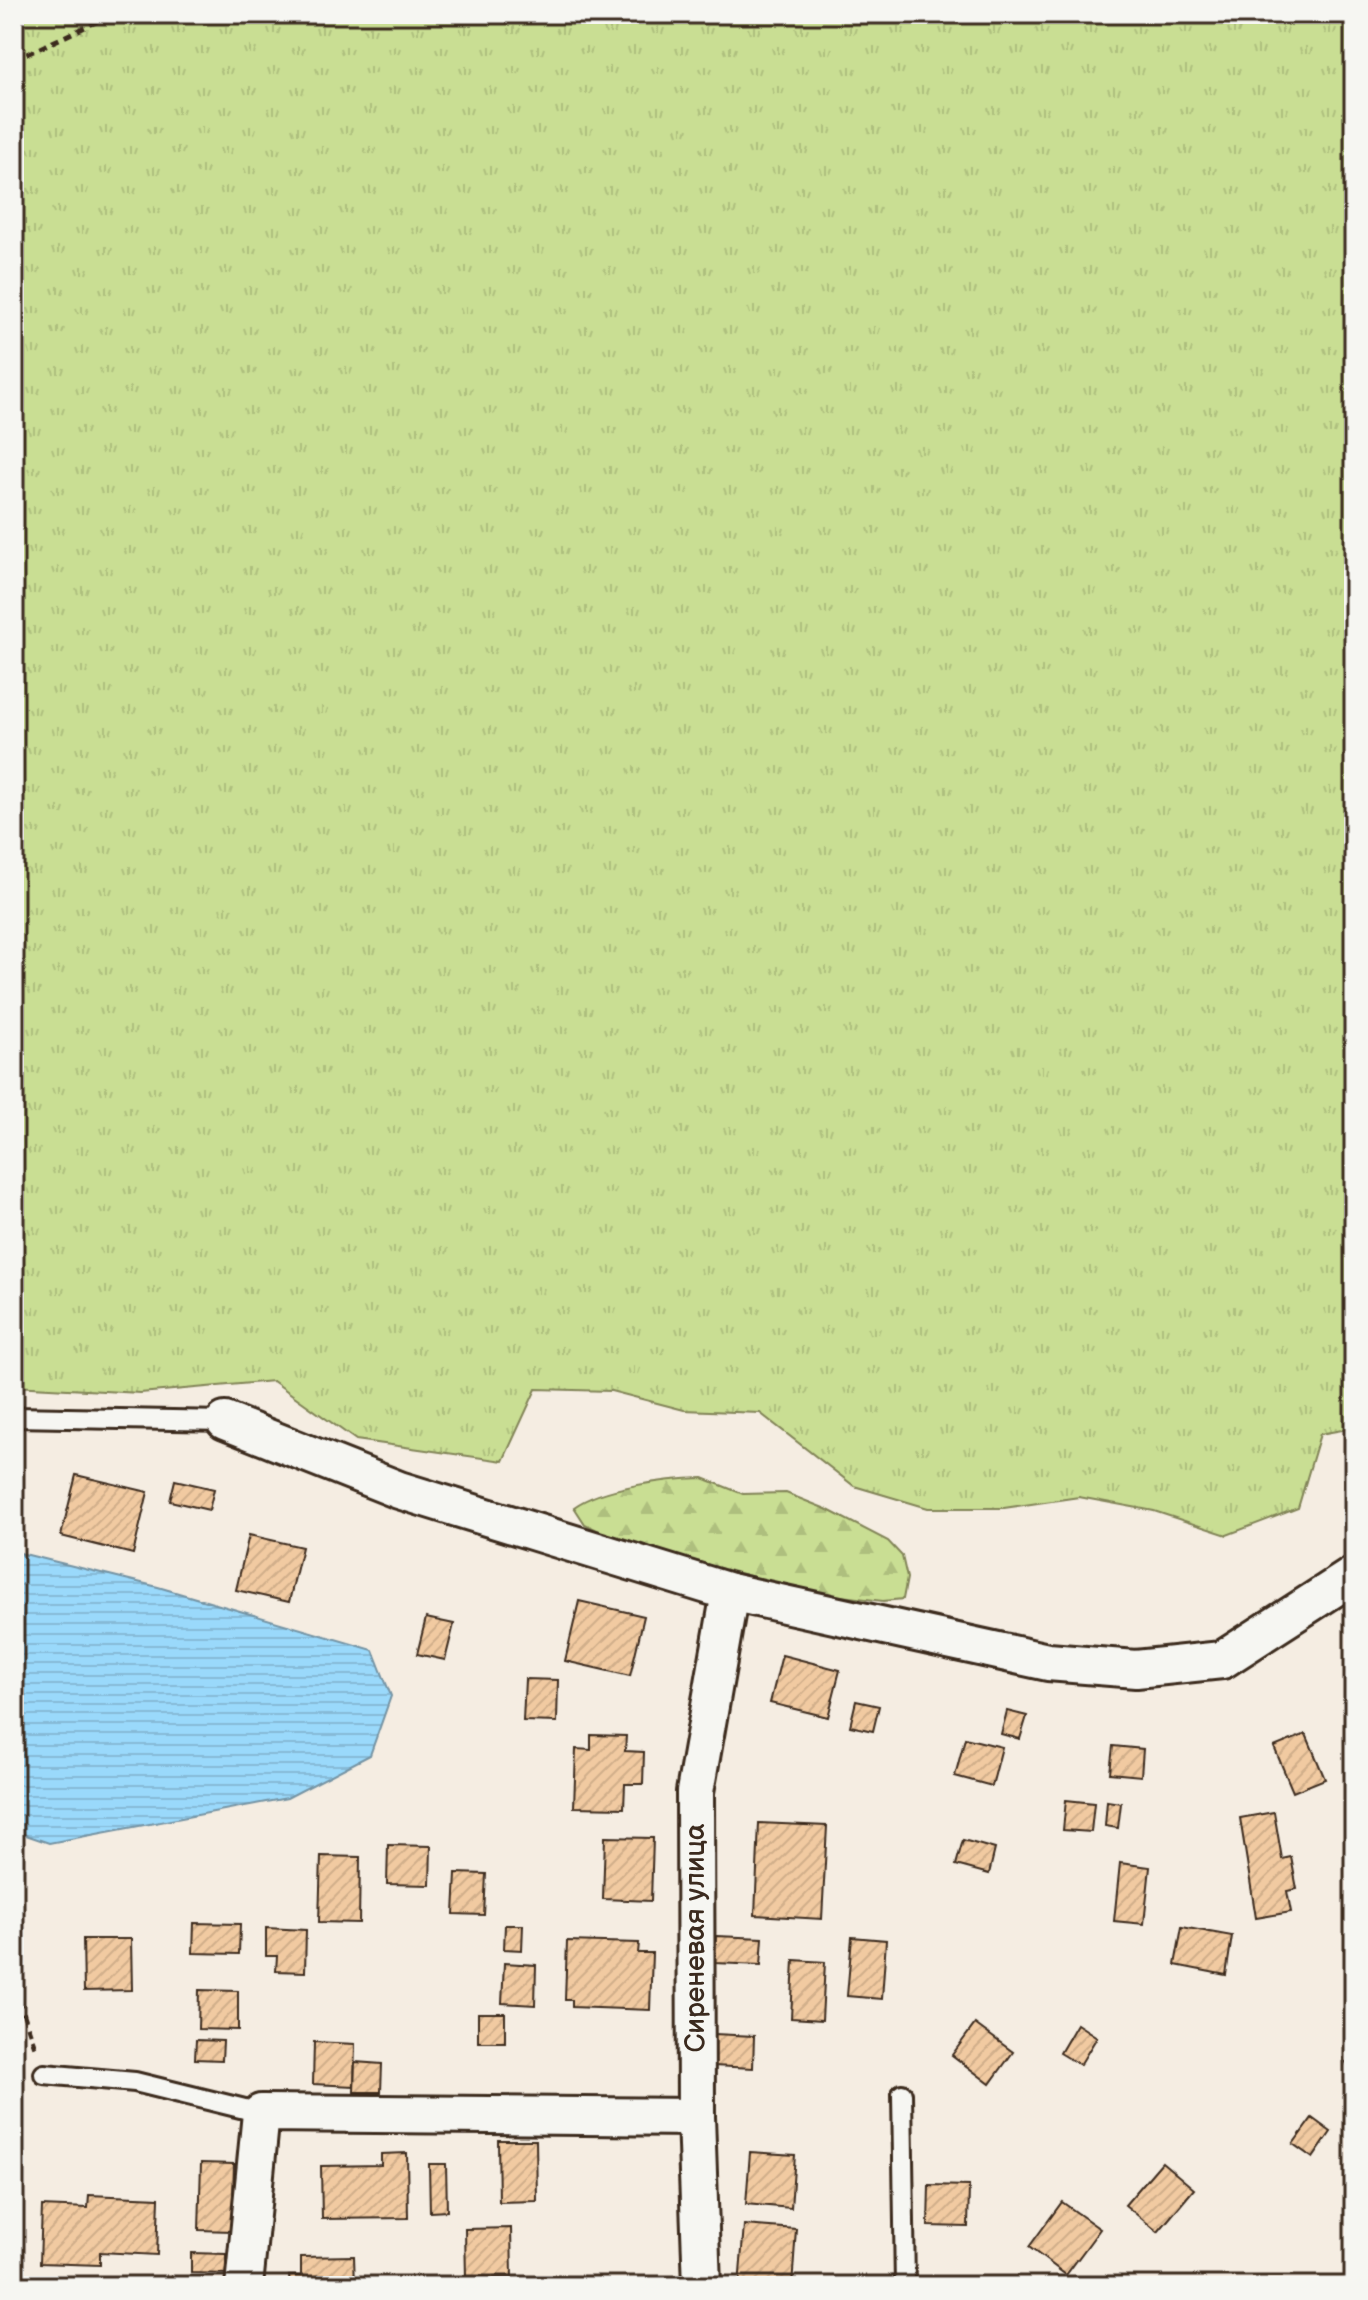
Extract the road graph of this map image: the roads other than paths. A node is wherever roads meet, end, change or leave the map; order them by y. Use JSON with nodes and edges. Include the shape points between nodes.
{"nodes":[{"id":1,"x":14,"y":1417,"type":"edge"},
{"id":2,"x":225,"y":1421,"type":"joint"},
{"id":3,"x":1354,"y":1575,"type":"edge"},
{"id":4,"x":730,"y":1592,"type":"junction"},
{"id":5,"x":44,"y":2074,"type":"road end"},
{"id":6,"x":902,"y":2094,"type":"dead end"},
{"id":7,"x":261,"y":2113,"type":"junction"},
{"id":8,"x":696,"y":2117,"type":"junction"},
{"id":9,"x":244,"y":2286,"type":"edge"},
{"id":10,"x":702,"y":2286,"type":"edge"},
{"id":11,"x":905,"y":2286,"type":"edge"}],
"edges":[{"from":1,"to":2,"type":"lane"},
{"from":2,"to":4,"type":"street","via":[[399,1490]]},
{"from":3,"to":4,"type":"street","via":[[1222,1660],[1136,1669],[1048,1662]]},
{"from":4,"to":8,"type":"street","name":"Сиреневая улица","via":[[695,1792]]},
{"from":5,"to":7,"type":"lane","via":[[135,2082]]},
{"from":6,"to":11,"type":"lane"},
{"from":7,"to":8,"type":"street"},
{"from":7,"to":9,"type":"street"},
{"from":8,"to":10,"type":"street","name":"Сиреневая улица"}]}
